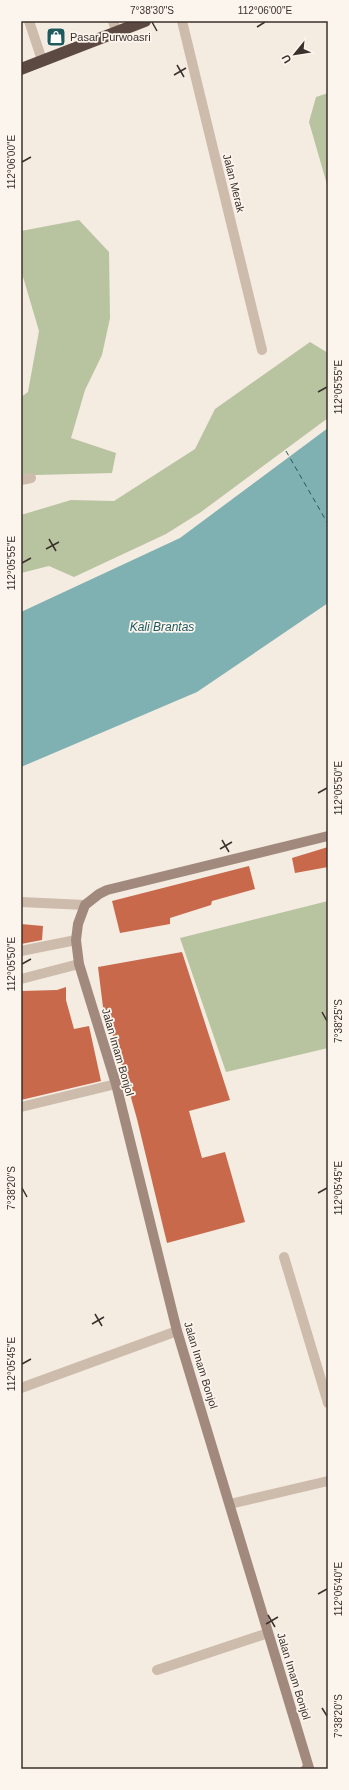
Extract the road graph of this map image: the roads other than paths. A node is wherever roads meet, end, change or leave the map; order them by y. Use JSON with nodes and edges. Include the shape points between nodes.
{"nodes":[{"id":1,"x":29,"y":21,"type":"edge"},
{"id":2,"x":145,"y":21,"type":"edge"},
{"id":3,"x":182,"y":21,"type":"edge"},
{"id":4,"x":114,"y":26,"type":"edge"},
{"id":5,"x":42,"y":60,"type":"junction"},
{"id":6,"x":21,"y":69,"type":"edge"},
{"id":7,"x":262,"y":350,"type":"dead end"},
{"id":8,"x":328,"y":836,"type":"edge"},
{"id":9,"x":21,"y":902,"type":"edge"},
{"id":10,"x":85,"y":905,"type":"junction"},
{"id":11,"x":76,"y":940,"type":"junction"},
{"id":12,"x":21,"y":951,"type":"edge"},
{"id":13,"x":79,"y":964,"type":"junction"},
{"id":14,"x":21,"y":979,"type":"edge"},
{"id":15,"x":116,"y":1084,"type":"junction"},
{"id":16,"x":21,"y":1107,"type":"edge"},
{"id":17,"x":284,"y":1257,"type":"dead end"},
{"id":18,"x":177,"y":1331,"type":"junction"},
{"id":19,"x":21,"y":1388,"type":"edge"},
{"id":20,"x":328,"y":1403,"type":"edge"},
{"id":21,"x":328,"y":1482,"type":"edge"},
{"id":22,"x":230,"y":1504,"type":"junction"},
{"id":23,"x":268,"y":1633,"type":"junction"},
{"id":24,"x":157,"y":1670,"type":"dead end"},
{"id":25,"x":308,"y":1769,"type":"edge"}],
"edges":[{"from":1,"to":5,"type":"street"},
{"from":2,"to":4,"type":"highway"},
{"from":3,"to":7,"type":"street","name":"Jalan Merak"},
{"from":4,"to":5,"type":"highway"},
{"from":5,"to":6,"type":"highway"},
{"from":8,"to":10,"type":"main road","via":[[106,890]]},
{"from":9,"to":10,"type":"street"},
{"from":10,"to":11,"type":"main road","name":"Jalan Imam Bonjol","via":[[78,924]]},
{"from":11,"to":12,"type":"street"},
{"from":11,"to":13,"type":"main road","name":"Jalan Imam Bonjol"},
{"from":13,"to":14,"type":"street"},
{"from":13,"to":15,"type":"main road","name":"Jalan Imam Bonjol"},
{"from":15,"to":16,"type":"street"},
{"from":15,"to":18,"type":"main road","name":"Jalan Imam Bonjol"},
{"from":17,"to":20,"type":"street"},
{"from":18,"to":19,"type":"street"},
{"from":18,"to":22,"type":"main road","name":"Jalan Imam Bonjol"},
{"from":21,"to":22,"type":"street"},
{"from":22,"to":23,"type":"main road","name":"Jalan Imam Bonjol"},
{"from":23,"to":24,"type":"street"},
{"from":23,"to":25,"type":"main road","name":"Jalan Imam Bonjol"}]}
